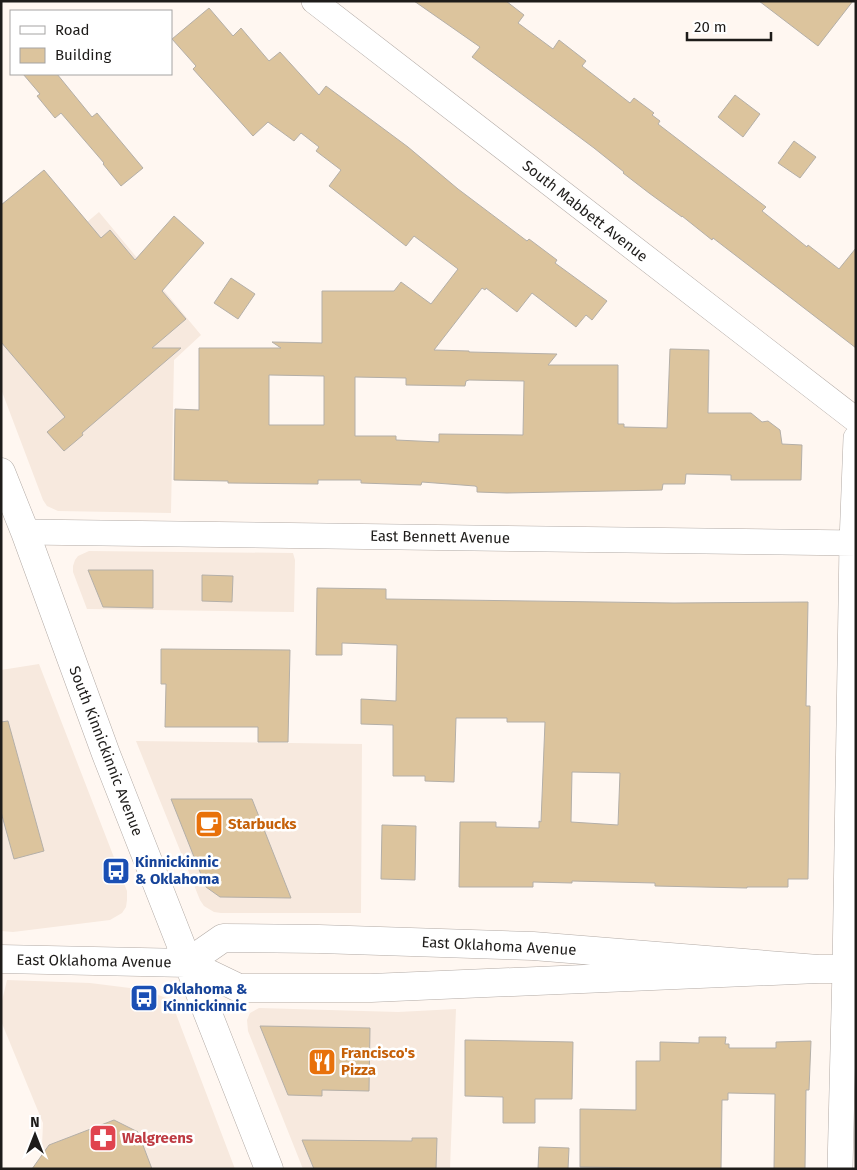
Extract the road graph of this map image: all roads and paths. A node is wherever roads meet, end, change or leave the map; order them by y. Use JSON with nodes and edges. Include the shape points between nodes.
{"nodes":[{"id":1,"x":314,"y":1,"type":"edge"},
{"id":2,"x":856,"y":420,"type":"edge"},
{"id":3,"x":856,"y":438,"type":"edge"},
{"id":4,"x":1,"y":472,"type":"edge"},
{"id":5,"x":25,"y":532,"type":"junction"},
{"id":6,"x":854,"y":543,"type":"edge"},
{"id":7,"x":1,"y":959,"type":"edge"},
{"id":8,"x":187,"y":963,"type":"junction"},
{"id":9,"x":818,"y":969,"type":"junction"},
{"id":10,"x":851,"y":969,"type":"edge"},
{"id":11,"x":269,"y":1169,"type":"edge"},
{"id":12,"x":840,"y":1169,"type":"edge"}],
"edges":[{"from":1,"to":2,"type":"street","name":"South Mabbett Avenue"},
{"from":3,"to":6,"type":"street"},
{"from":4,"to":5,"type":"street","name":"South Kinnickinnic Avenue"},
{"from":5,"to":6,"type":"street","name":"East Bennett Avenue"},
{"from":5,"to":8,"type":"street","name":"South Kinnickinnic Avenue"},
{"from":6,"to":10,"type":"street"},
{"from":7,"to":8,"type":"street","name":"East Oklahoma Avenue"},
{"from":8,"to":9,"type":"street","name":"East Oklahoma Avenue","via":[[239,988],[391,988]]},
{"from":8,"to":9,"type":"street","name":"East Oklahoma Avenue","via":[[223,938],[309,938],[533,946]]},
{"from":8,"to":11,"type":"street","name":"South Kinnickinnic Avenue"},
{"from":9,"to":10,"type":"street","name":"East Oklahoma Avenue"},
{"from":10,"to":12,"type":"street"}]}
